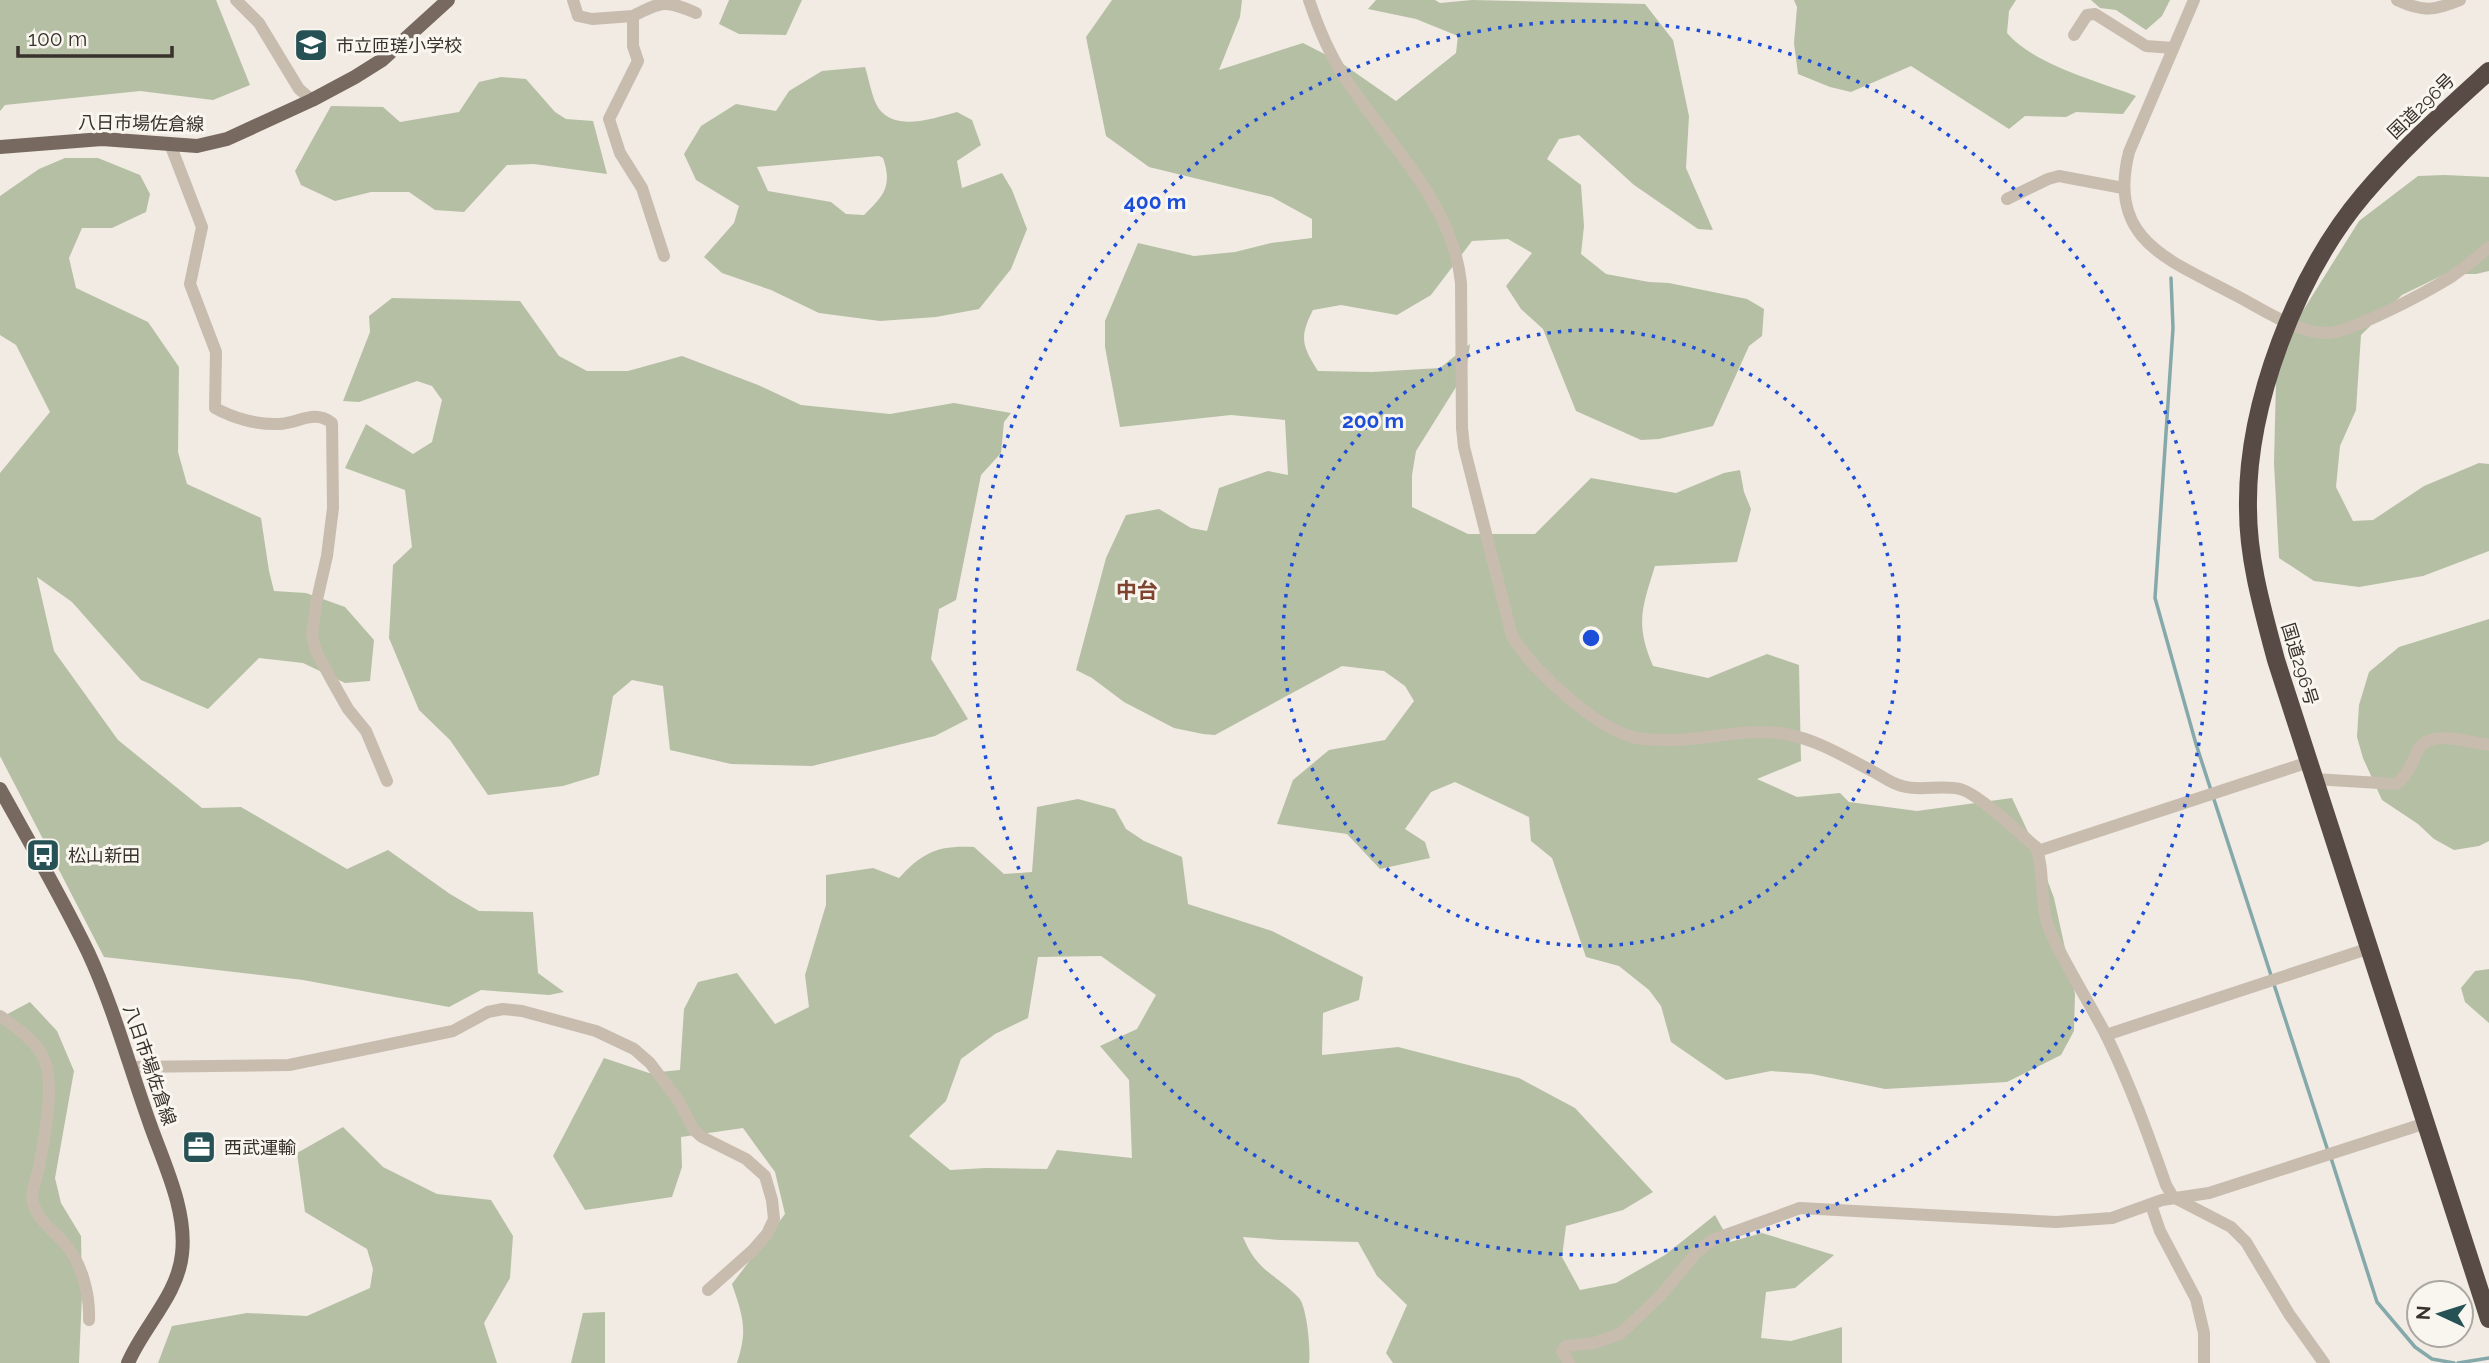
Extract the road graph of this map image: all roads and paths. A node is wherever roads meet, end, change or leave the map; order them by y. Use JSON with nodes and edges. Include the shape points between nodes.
{"nodes":[{"id":1,"x":236,"y":0,"type":"edge"},
{"id":2,"x":448,"y":0,"type":"edge"},
{"id":3,"x":572,"y":0,"type":"edge"},
{"id":4,"x":1309,"y":0,"type":"edge"},
{"id":5,"x":2194,"y":0,"type":"edge"},
{"id":6,"x":2397,"y":0,"type":"edge"},
{"id":7,"x":2460,"y":0,"type":"edge"},
{"id":8,"x":696,"y":13,"type":"dead end"},
{"id":9,"x":633,"y":16,"type":"junction"},
{"id":10,"x":2074,"y":35,"type":"dead end"},
{"id":11,"x":2174,"y":48,"type":"junction"},
{"id":12,"x":2489,"y":71,"type":"edge"},
{"id":13,"x":312,"y":100,"type":"junction"},
{"id":14,"x":170,"y":144,"type":"junction"},
{"id":15,"x":0,"y":147,"type":"edge"},
{"id":16,"x":2123,"y":188,"type":"junction"},
{"id":17,"x":2007,"y":200,"type":"dead end"},
{"id":18,"x":2489,"y":247,"type":"edge"},
{"id":19,"x":664,"y":256,"type":"dead end"},
{"id":20,"x":2287,"y":322,"type":"junction"},
{"id":21,"x":2489,"y":744,"type":"edge"},
{"id":22,"x":2312,"y":770,"type":"junction"},
{"id":23,"x":387,"y":781,"type":"dead end"},
{"id":24,"x":0,"y":789,"type":"edge"},
{"id":25,"x":2038,"y":852,"type":"junction"},
{"id":26,"x":2370,"y":948,"type":"junction"},
{"id":27,"x":0,"y":1016,"type":"edge"},
{"id":28,"x":2106,"y":1035,"type":"junction"},
{"id":29,"x":130,"y":1067,"type":"junction"},
{"id":30,"x":2426,"y":1123,"type":"junction"},
{"id":31,"x":2174,"y":1198,"type":"junction"},
{"id":32,"x":2151,"y":1205,"type":"junction"},
{"id":33,"x":708,"y":1290,"type":"dead end"},
{"id":34,"x":2489,"y":1319,"type":"edge"},
{"id":35,"x":89,"y":1320,"type":"dead end"},
{"id":36,"x":128,"y":1363,"type":"edge"},
{"id":37,"x":1569,"y":1363,"type":"edge"},
{"id":38,"x":2204,"y":1363,"type":"edge"},
{"id":39,"x":2324,"y":1363,"type":"edge"}],
"edges":[{"from":1,"to":13,"type":"street","via":[[259,23],[299,89]]},
{"from":2,"to":13,"type":"main road","name":"八日市場佐倉線","via":[[382,60]]},
{"from":3,"to":9,"type":"street","via":[[578,16]]},
{"from":4,"to":25,"type":"street","via":[[1344,77],[1439,209],[1453,242],[1461,283],[1464,447],[1512,636],[1527,658],[1574,702],[1633,738],[1671,740],[1744,731],[1816,742],[1901,786],[1962,790]]},
{"from":5,"to":11,"type":"street"},
{"from":6,"to":7,"type":"street","via":[[2424,10]]},
{"from":8,"to":9,"type":"street","via":[[675,2],[656,4]]},
{"from":9,"to":19,"type":"street","via":[[638,61],[610,119],[620,153],[642,188]]},
{"from":10,"to":11,"type":"street","via":[[2087,15],[2095,14],[2146,46]]},
{"from":11,"to":16,"type":"street","via":[[2129,152]]},
{"from":12,"to":20,"type":"highway","name":"国道296号","via":[[2363,195]]},
{"from":13,"to":14,"type":"main road","name":"八日市場佐倉線","via":[[227,139]]},
{"from":14,"to":15,"type":"main road","name":"八日市場佐倉線","via":[[102,139]]},
{"from":14,"to":23,"type":"street","via":[[202,227],[190,284],[216,352],[215,408],[232,417],[279,424],[313,416],[332,424],[333,508],[312,635],[316,652],[366,731]]},
{"from":16,"to":17,"type":"street","via":[[2059,176]]},
{"from":16,"to":20,"type":"street","via":[[2130,215],[2156,252]]},
{"from":18,"to":20,"type":"street","via":[[2451,277],[2346,328],[2327,333]]},
{"from":20,"to":22,"type":"highway","name":"国道296号","via":[[2269,372],[2253,442],[2248,508],[2264,618]]},
{"from":21,"to":22,"type":"street","via":[[2441,737],[2426,742],[2396,785]]},
{"from":22,"to":25,"type":"street"},
{"from":22,"to":26,"type":"highway","name":"国道296号"},
{"from":24,"to":29,"type":"main road","name":"八日市場佐倉線","via":[[88,952]]},
{"from":25,"to":28,"type":"street","via":[[2049,930]]},
{"from":26,"to":28,"type":"street"},
{"from":26,"to":30,"type":"highway","name":"国道296号"},
{"from":27,"to":35,"type":"street","via":[[27,1037],[45,1061],[45,1133],[32,1200],[39,1218],[79,1265]]},
{"from":28,"to":31,"type":"street"},
{"from":29,"to":33,"type":"street","via":[[289,1065],[453,1031],[503,1009],[596,1031],[634,1049],[650,1063],[702,1137],[746,1159],[765,1176],[774,1219],[767,1234]]},
{"from":29,"to":36,"type":"main road","name":"八日市場佐倉線","via":[[177,1202],[183,1243],[173,1283]]},
{"from":30,"to":31,"type":"street","via":[[2209,1193]]},
{"from":30,"to":34,"type":"highway","name":"国道296号"},
{"from":31,"to":32,"type":"street"},
{"from":31,"to":39,"type":"street","via":[[2239,1234]]},
{"from":32,"to":37,"type":"street","via":[[2112,1218],[2056,1222],[1800,1208],[1712,1240],[1620,1334],[1566,1346],[1562,1351]]},
{"from":32,"to":38,"type":"street","via":[[2196,1299],[2204,1333]]}]}
